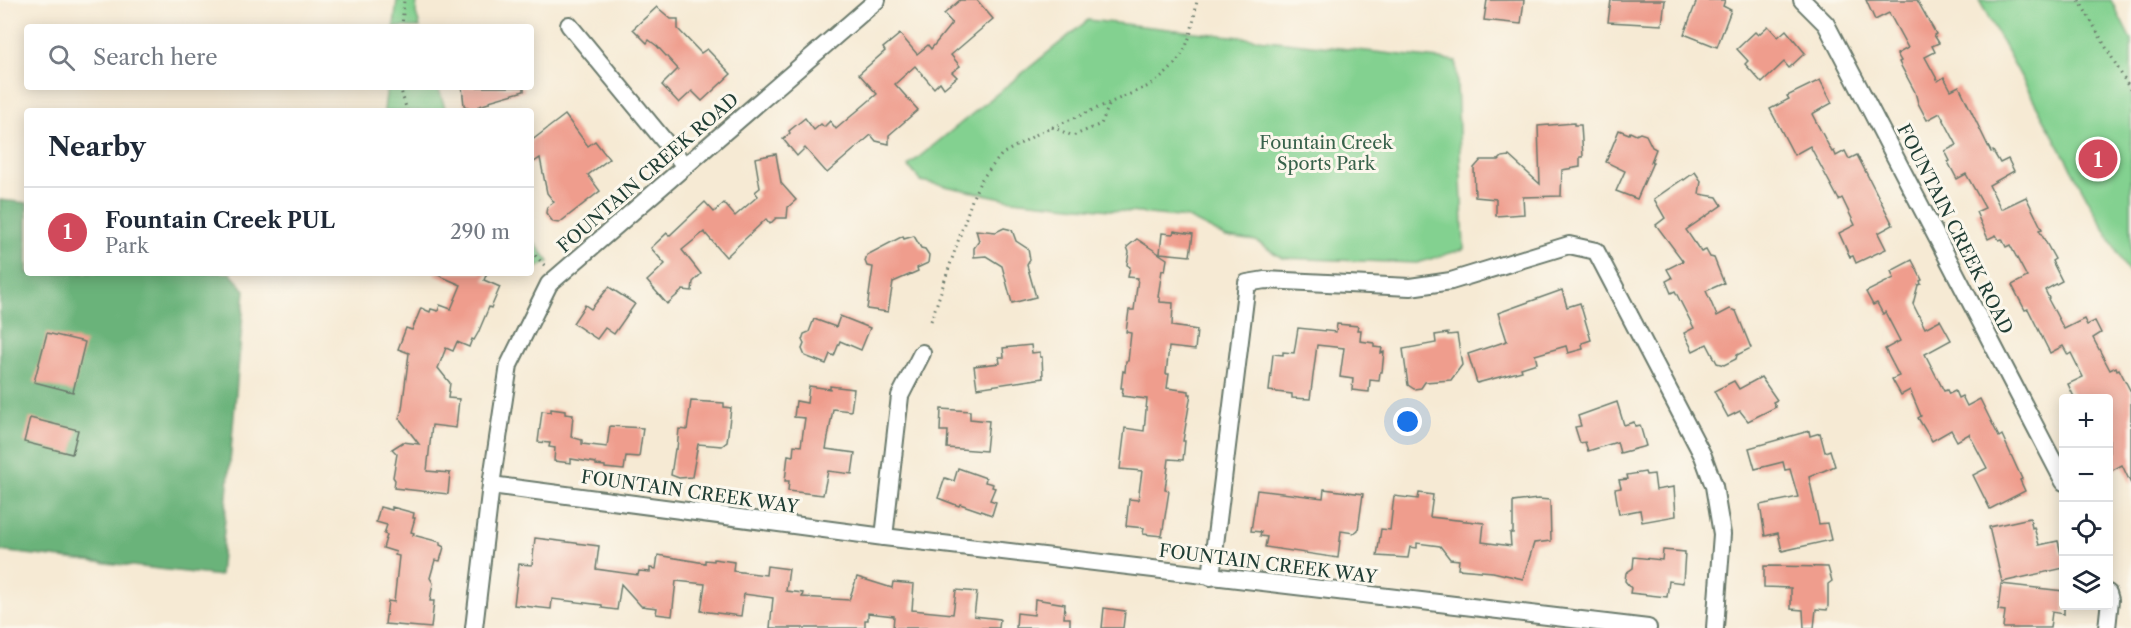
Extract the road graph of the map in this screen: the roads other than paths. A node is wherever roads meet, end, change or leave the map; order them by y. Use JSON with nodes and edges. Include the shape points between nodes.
{"nodes":[{"id":1,"x":877,"y":0,"type":"edge"},
{"id":2,"x":1802,"y":0,"type":"edge"},
{"id":3,"x":569,"y":25,"type":"dead end"},
{"id":4,"x":685,"y":166,"type":"junction"},
{"id":5,"x":922,"y":353,"type":"dead end"},
{"id":6,"x":2059,"y":472,"type":"edge"},
{"id":7,"x":491,"y":485,"type":"junction"},
{"id":8,"x":884,"y":537,"type":"junction"},
{"id":9,"x":1212,"y":577,"type":"junction"},
{"id":10,"x":2109,"y":610,"type":"edge"},
{"id":11,"x":474,"y":628,"type":"edge"},
{"id":12,"x":1648,"y":628,"type":"edge"},
{"id":13,"x":1715,"y":628,"type":"edge"},
{"id":14,"x":2107,"y":628,"type":"edge"}],
"edges":[{"from":1,"to":4,"type":"street","name":"FOUNTAIN CREEK ROAD"},
{"from":2,"to":6,"type":"street","name":"FOUNTAIN CREEK ROAD","via":[[1826,24]]},
{"from":3,"to":4,"type":"street"},
{"from":4,"to":7,"type":"street","name":"FOUNTAIN CREEK ROAD","via":[[549,284],[509,364]]},
{"from":5,"to":8,"type":"street","via":[[900,396]]},
{"from":7,"to":8,"type":"street","name":"FOUNTAIN CREEK WAY"},
{"from":7,"to":11,"type":"street","name":"FOUNTAIN CREEK ROAD"},
{"from":8,"to":9,"type":"street","name":"FOUNTAIN CREEK WAY"},
{"from":9,"to":12,"type":"street","name":"FOUNTAIN CREEK WAY"},
{"from":9,"to":13,"type":"street","via":[[1247,283],[1264,280],[1410,287],[1451,281],[1569,245],[1596,251],[1703,456],[1714,486],[1722,534]]},
{"from":10,"to":14,"type":"street"}]}
